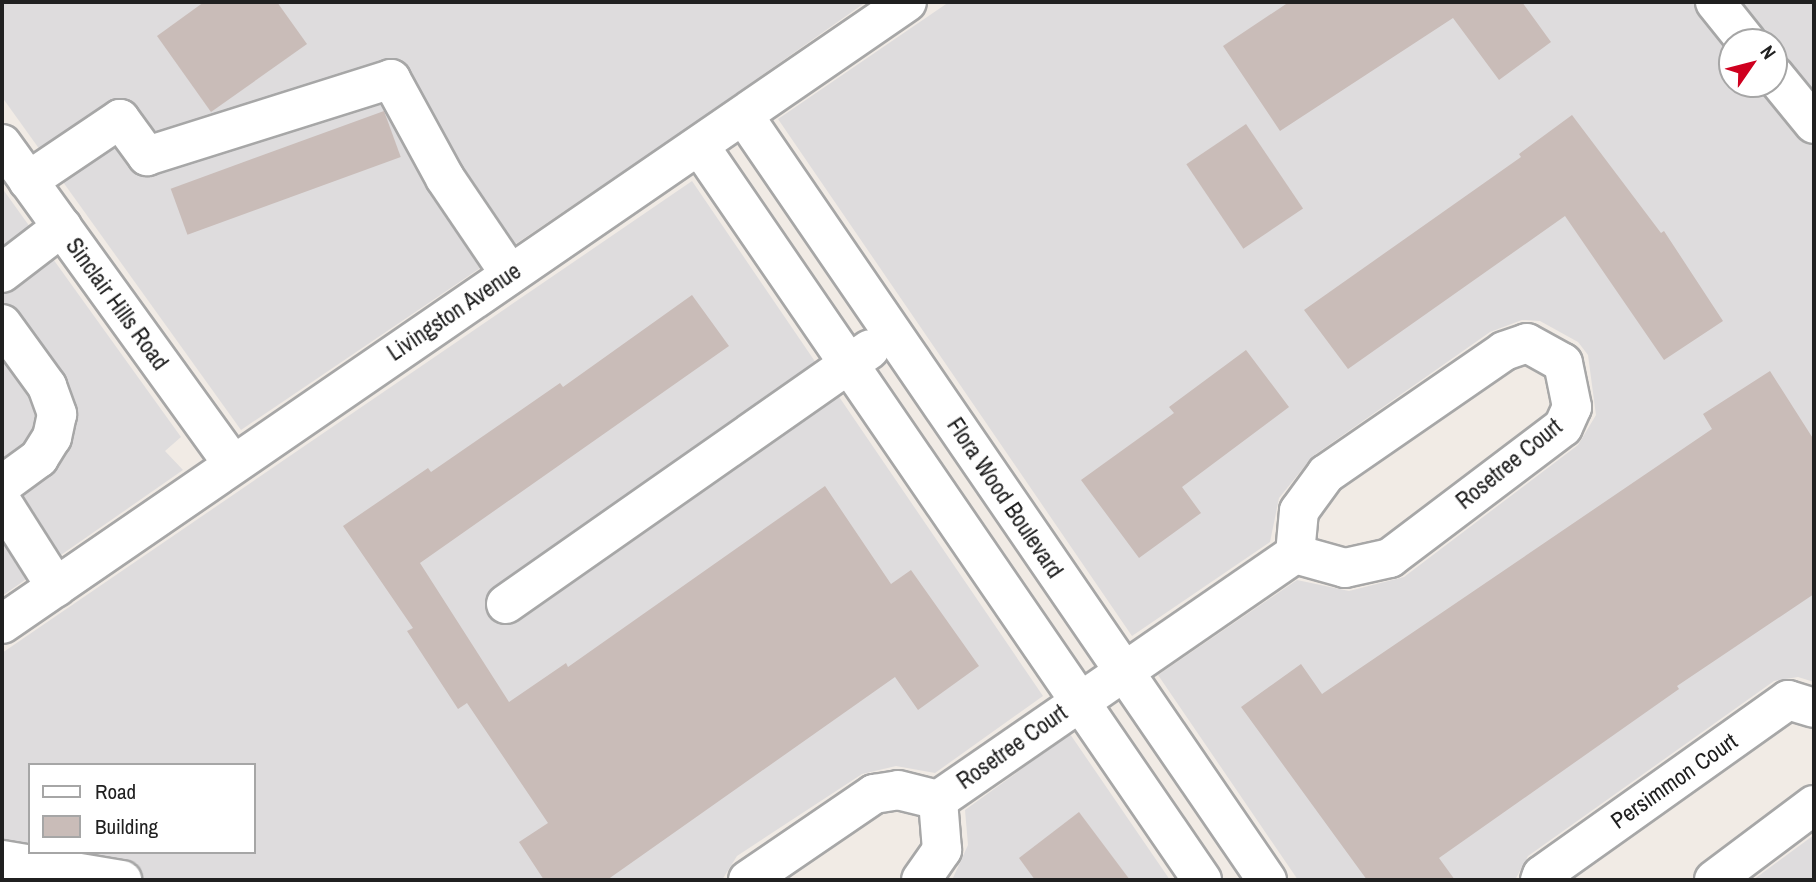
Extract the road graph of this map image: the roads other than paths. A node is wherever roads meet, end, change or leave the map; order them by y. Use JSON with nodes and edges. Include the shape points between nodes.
{"nodes":[{"id":1,"x":907,"y":2,"type":"edge"},
{"id":2,"x":1715,"y":2,"type":"edge"},
{"id":3,"x":1736,"y":28,"type":"edge"},
{"id":4,"x":1788,"y":92,"type":"edge"},
{"id":5,"x":744,"y":116,"type":"junction"},
{"id":6,"x":1814,"y":124,"type":"edge"},
{"id":7,"x":2,"y":144,"type":"edge"},
{"id":8,"x":701,"y":148,"type":"junction"},
{"id":9,"x":28,"y":181,"type":"junction"},
{"id":10,"x":62,"y":227,"type":"junction"},
{"id":11,"x":2,"y":273,"type":"edge"},
{"id":12,"x":510,"y":274,"type":"junction"},
{"id":13,"x":2,"y":324,"type":"edge"},
{"id":14,"x":891,"y":334,"type":"junction"},
{"id":15,"x":848,"y":364,"type":"junction"},
{"id":16,"x":233,"y":464,"type":"junction"},
{"id":17,"x":2,"y":485,"type":"edge"},
{"id":18,"x":2,"y":502,"type":"edge"},
{"id":19,"x":1295,"y":554,"type":"junction"},
{"id":20,"x":56,"y":587,"type":"junction"},
{"id":21,"x":506,"y":604,"type":"dead end"},
{"id":22,"x":2,"y":624,"type":"edge"},
{"id":23,"x":1122,"y":670,"type":"junction"},
{"id":24,"x":1078,"y":700,"type":"junction"},
{"id":25,"x":1814,"y":708,"type":"edge"},
{"id":26,"x":938,"y":800,"type":"junction"},
{"id":27,"x":1814,"y":805,"type":"edge"},
{"id":28,"x":2,"y":860,"type":"edge"},
{"id":29,"x":122,"y":880,"type":"edge"},
{"id":30,"x":748,"y":880,"type":"edge"},
{"id":31,"x":921,"y":880,"type":"edge"},
{"id":32,"x":1202,"y":880,"type":"edge"},
{"id":33,"x":1266,"y":880,"type":"edge"},
{"id":34,"x":1540,"y":880,"type":"edge"},
{"id":35,"x":1714,"y":880,"type":"edge"}],
"edges":[{"from":1,"to":5,"type":"street","name":"Livingston Avenue"},
{"from":2,"to":3,"type":"street"},
{"from":4,"to":6,"type":"street"},
{"from":5,"to":8,"type":"street","name":"Livingston Avenue"},
{"from":5,"to":14,"type":"street","name":"Flora Wood Boulevard"},
{"from":7,"to":9,"type":"street","name":"Sinclair Hills Road"},
{"from":8,"to":12,"type":"street","name":"Livingston Avenue"},
{"from":8,"to":15,"type":"street"},
{"from":9,"to":10,"type":"street","name":"Sinclair Hills Road"},
{"from":9,"to":12,"type":"street","via":[[120,119],[147,156],[391,79],[445,178]]},
{"from":10,"to":11,"type":"street"},
{"from":10,"to":16,"type":"street","name":"Sinclair Hills Road"},
{"from":12,"to":16,"type":"street","name":"Livingston Avenue"},
{"from":13,"to":17,"type":"street","via":[[47,386],[57,414],[52,437],[39,458]]},
{"from":14,"to":15,"type":"street"},
{"from":14,"to":23,"type":"street","name":"Flora Wood Boulevard"},
{"from":15,"to":21,"type":"street"},
{"from":15,"to":24,"type":"street"},
{"from":16,"to":20,"type":"street","name":"Livingston Avenue"},
{"from":18,"to":20,"type":"street"},
{"from":19,"to":19,"type":"street","name":"Rosetree Court","via":[[1299,511],[1326,474],[1504,351],[1527,343],[1563,363],[1572,407],[1563,426],[1390,558],[1345,568]]},
{"from":19,"to":23,"type":"street","name":"Rosetree Court"},
{"from":20,"to":22,"type":"street","name":"Livingston Avenue"},
{"from":23,"to":24,"type":"street","name":"Rosetree Court"},
{"from":23,"to":33,"type":"street","name":"Flora Wood Boulevard"},
{"from":24,"to":26,"type":"street","name":"Rosetree Court"},
{"from":24,"to":32,"type":"street"},
{"from":25,"to":34,"type":"street","name":"Persimmon Court","via":[[1788,700]]},
{"from":26,"to":30,"type":"street","name":"Rosetree Court","via":[[898,790],[874,794]]},
{"from":26,"to":31,"type":"street","name":"Rosetree Court","via":[[942,850]]},
{"from":27,"to":35,"type":"street"},
{"from":28,"to":29,"type":"street"}]}
